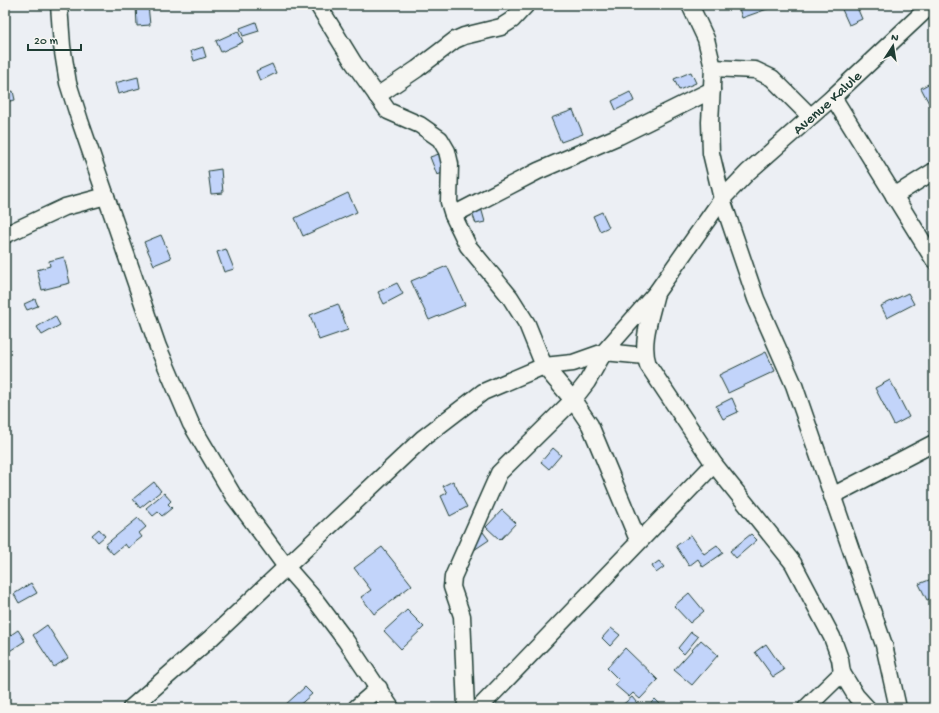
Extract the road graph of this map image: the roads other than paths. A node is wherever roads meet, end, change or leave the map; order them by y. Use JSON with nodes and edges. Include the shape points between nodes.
{"nodes":[{"id":1,"x":60,"y":5,"type":"edge"},
{"id":2,"x":318,"y":5,"type":"edge"},
{"id":3,"x":526,"y":5,"type":"edge"},
{"id":4,"x":690,"y":5,"type":"edge"},
{"id":5,"x":931,"y":5,"type":"edge"},
{"id":6,"x":713,"y":68,"type":"junction"},
{"id":7,"x":712,"y":90,"type":"junction"},
{"id":8,"x":377,"y":96,"type":"junction"},
{"id":9,"x":833,"y":97,"type":"junction"},
{"id":10,"x":810,"y":116,"type":"junction"},
{"id":11,"x":934,"y":171,"type":"edge"},
{"id":12,"x":106,"y":196,"type":"junction"},
{"id":13,"x":894,"y":196,"type":"junction"},
{"id":14,"x":722,"y":199,"type":"junction"},
{"id":15,"x":452,"y":216,"type":"junction"},
{"id":16,"x":5,"y":235,"type":"edge"},
{"id":17,"x":934,"y":260,"type":"edge"},
{"id":18,"x":656,"y":293,"type":"junction"},
{"id":19,"x":604,"y":352,"type":"junction"},
{"id":20,"x":645,"y":356,"type":"junction"},
{"id":21,"x":544,"y":366,"type":"junction"},
{"id":22,"x":573,"y":400,"type":"junction"},
{"id":23,"x":934,"y":443,"type":"edge"},
{"id":24,"x":714,"y":464,"type":"junction"},
{"id":25,"x":832,"y":496,"type":"junction"},
{"id":26,"x":638,"y":540,"type":"junction"},
{"id":27,"x":286,"y":568,"type":"junction"},
{"id":28,"x":842,"y":674,"type":"junction"},
{"id":29,"x":379,"y":688,"type":"junction"},
{"id":30,"x":131,"y":708,"type":"edge"},
{"id":31,"x":356,"y":708,"type":"edge"},
{"id":32,"x":391,"y":708,"type":"edge"},
{"id":33,"x":466,"y":708,"type":"edge"},
{"id":34,"x":479,"y":708,"type":"edge"},
{"id":35,"x":806,"y":708,"type":"edge"},
{"id":36,"x":867,"y":708,"type":"edge"},
{"id":37,"x":898,"y":708,"type":"edge"}],
"edges":[{"from":1,"to":12,"type":"street","via":[[62,46],[68,83]]},
{"from":2,"to":8,"type":"street"},
{"from":3,"to":8,"type":"street","via":[[512,20],[501,27],[455,40]]},
{"from":4,"to":6,"type":"street","via":[[706,39]]},
{"from":5,"to":9,"type":"street","name":"Avenue Kalule"},
{"from":6,"to":7,"type":"street"},
{"from":6,"to":10,"type":"street","via":[[755,70],[772,78]]},
{"from":7,"to":14,"type":"street","via":[[711,153]]},
{"from":7,"to":15,"type":"street","via":[[619,136],[538,171]]},
{"from":8,"to":15,"type":"street","via":[[388,111],[440,139],[447,151],[450,164],[449,202]]},
{"from":9,"to":10,"type":"street","name":"Avenue Kalule"},
{"from":9,"to":13,"type":"street"},
{"from":10,"to":14,"type":"street","name":"Avenue Kalule"},
{"from":11,"to":13,"type":"street"},
{"from":12,"to":16,"type":"street","via":[[65,207]]},
{"from":12,"to":27,"type":"street","via":[[158,347],[191,424],[233,495]]},
{"from":13,"to":17,"type":"street"},
{"from":14,"to":18,"type":"street","name":"Avenue Kalule"},
{"from":14,"to":25,"type":"street","via":[[756,299],[794,386]]},
{"from":15,"to":21,"type":"street","via":[[468,246],[510,298],[527,324]]},
{"from":18,"to":19,"type":"street","name":"Avenue Kalule"},
{"from":18,"to":20,"type":"street"},
{"from":19,"to":20,"type":"street"},
{"from":19,"to":21,"type":"street","via":[[573,363]]},
{"from":19,"to":22,"type":"street","name":"Avenue Kalule","via":[[588,382]]},
{"from":20,"to":24,"type":"street","via":[[648,365]]},
{"from":21,"to":22,"type":"street"},
{"from":21,"to":27,"type":"street","via":[[483,392],[423,438]]},
{"from":22,"to":26,"type":"street","via":[[599,443]]},
{"from":22,"to":33,"type":"street","name":"Avenue Kalule","via":[[499,473],[453,578],[452,587],[462,616]]},
{"from":23,"to":25,"type":"street"},
{"from":24,"to":26,"type":"street"},
{"from":24,"to":28,"type":"street","via":[[793,563],[832,637]]},
{"from":25,"to":37,"type":"street","via":[[884,645]]},
{"from":26,"to":34,"type":"street"},
{"from":27,"to":29,"type":"street","via":[[316,601]]},
{"from":27,"to":30,"type":"street","via":[[177,670]]},
{"from":28,"to":35,"type":"street"},
{"from":28,"to":36,"type":"street"},
{"from":29,"to":31,"type":"street"},
{"from":29,"to":32,"type":"street"}]}
